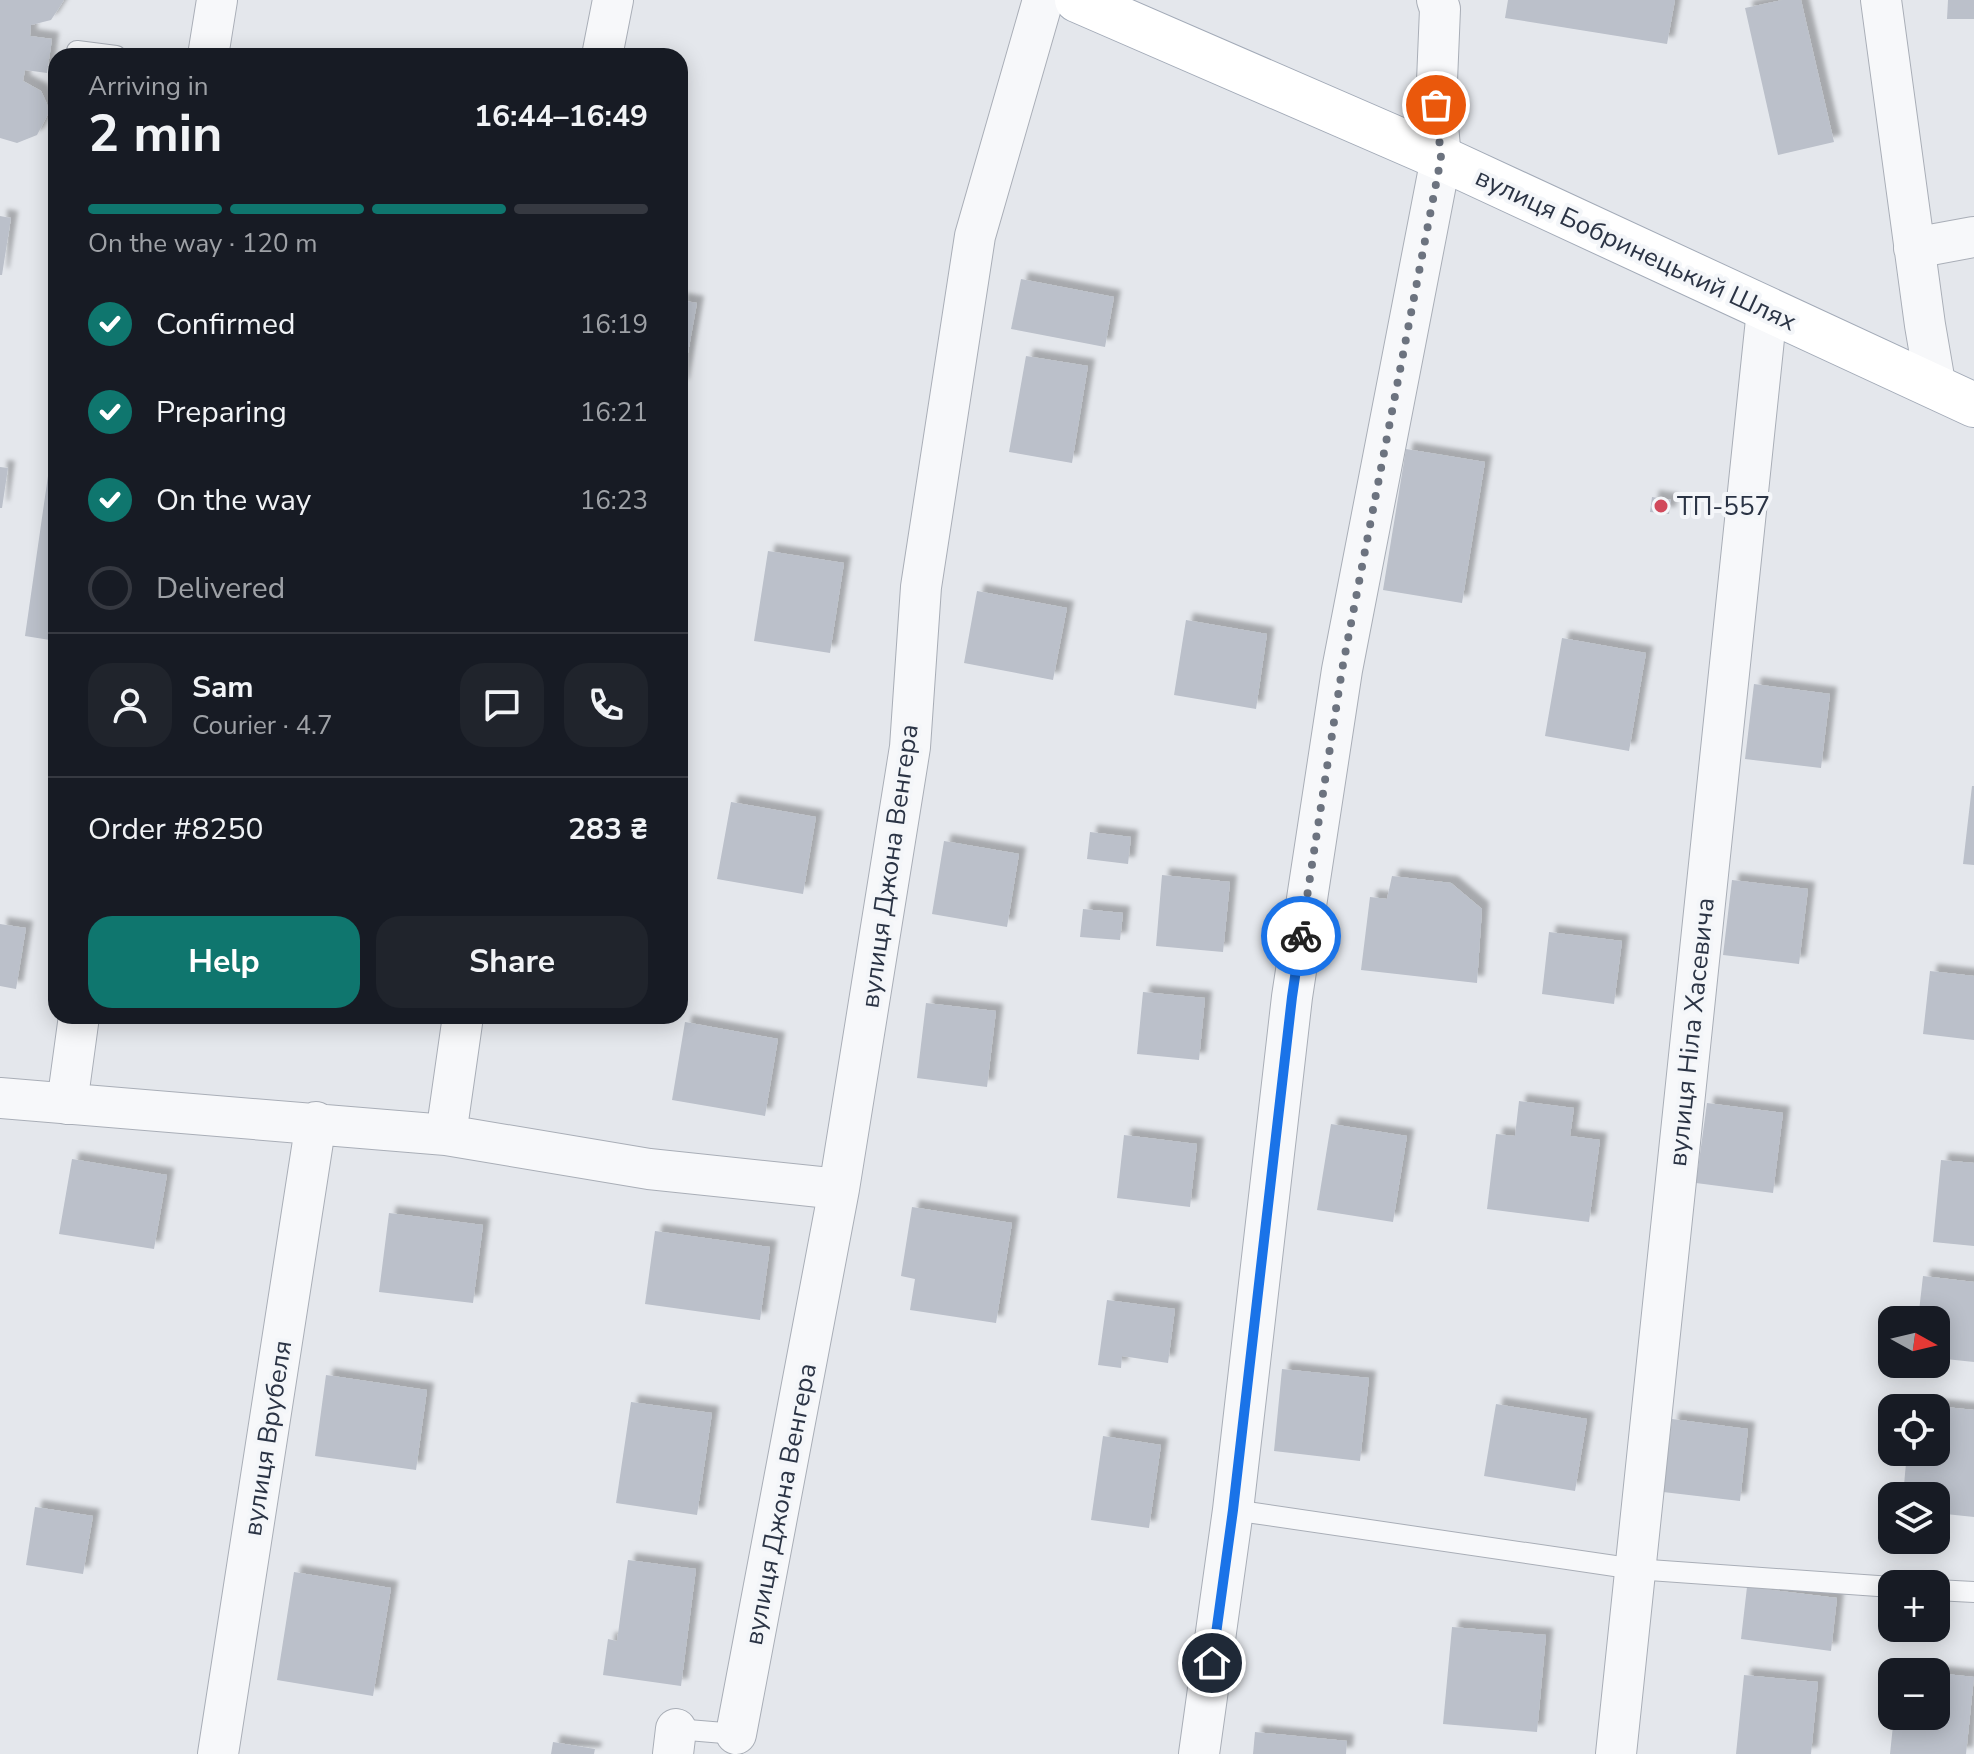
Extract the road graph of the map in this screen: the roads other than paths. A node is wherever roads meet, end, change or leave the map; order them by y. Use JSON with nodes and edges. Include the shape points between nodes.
{"nodes":[{"id":1,"x":217,"y":0,"type":"edge"},
{"id":2,"x":613,"y":0,"type":"edge"},
{"id":3,"x":1043,"y":0,"type":"edge"},
{"id":4,"x":1077,"y":0,"type":"edge"},
{"id":5,"x":1437,"y":0,"type":"edge"},
{"id":6,"x":1881,"y":0,"type":"edge"},
{"id":7,"x":209,"y":48,"type":"edge"},
{"id":8,"x":604,"y":48,"type":"edge"},
{"id":9,"x":1441,"y":158,"type":"junction"},
{"id":10,"x":1974,"y":237,"type":"edge"},
{"id":11,"x":1914,"y":248,"type":"junction"},
{"id":12,"x":1767,"y":310,"type":"junction"},
{"id":13,"x":1955,"y":397,"type":"edge"},
{"id":14,"x":78,"y":1024,"type":"edge"},
{"id":15,"x":462,"y":1024,"type":"edge"},
{"id":16,"x":0,"y":1098,"type":"edge"},
{"id":17,"x":67,"y":1104,"type":"junction"},
{"id":18,"x":316,"y":1122,"type":"junction"},
{"id":19,"x":446,"y":1135,"type":"junction"},
{"id":20,"x":839,"y":1189,"type":"junction"},
{"id":21,"x":1233,"y":1510,"type":"junction"},
{"id":22,"x":1635,"y":1569,"type":"junction"},
{"id":23,"x":1878,"y":1586,"type":"edge"},
{"id":24,"x":1950,"y":1591,"type":"edge"},
{"id":25,"x":1974,"y":1592,"type":"edge"},
{"id":26,"x":736,"y":1734,"type":"joint"},
{"id":27,"x":675,"y":1741,"type":"edge"},
{"id":28,"x":218,"y":1754,"type":"edge"},
{"id":29,"x":1199,"y":1754,"type":"edge"},
{"id":30,"x":1616,"y":1754,"type":"edge"}],
"edges":[{"from":1,"to":7,"type":"street"},
{"from":2,"to":8,"type":"street"},
{"from":3,"to":20,"type":"street","name":"вулиця Джона Венгера","via":[[975,236],[921,587],[910,747]]},
{"from":4,"to":9,"type":"main road","name":"вулиця Бобринецький Шлях"},
{"from":5,"to":9,"type":"street"},
{"from":6,"to":11,"type":"street"},
{"from":9,"to":12,"type":"main road","name":"вулиця Бобринецький Шлях"},
{"from":9,"to":21,"type":"street","via":[[1342,670],[1292,997]]},
{"from":10,"to":11,"type":"street"},
{"from":11,"to":13,"type":"street"},
{"from":12,"to":13,"type":"main road","name":"вулиця Бобринецький Шлях"},
{"from":12,"to":22,"type":"street","name":"вулиця Ніла Хасевича"},
{"from":14,"to":17,"type":"street"},
{"from":15,"to":19,"type":"street"},
{"from":16,"to":17,"type":"street"},
{"from":17,"to":18,"type":"street"},
{"from":18,"to":19,"type":"street"},
{"from":18,"to":28,"type":"street","name":"вулиця Врубеля"},
{"from":19,"to":20,"type":"street","via":[[649,1169]]},
{"from":20,"to":26,"type":"street","name":"вулиця Джона Венгера"},
{"from":21,"to":22,"type":"lane"},
{"from":21,"to":29,"type":"street"},
{"from":22,"to":23,"type":"lane"},
{"from":22,"to":30,"type":"street","name":"вулиця Ніла Хасевича"},
{"from":24,"to":25,"type":"lane"},
{"from":26,"to":27,"type":"lane"}]}
